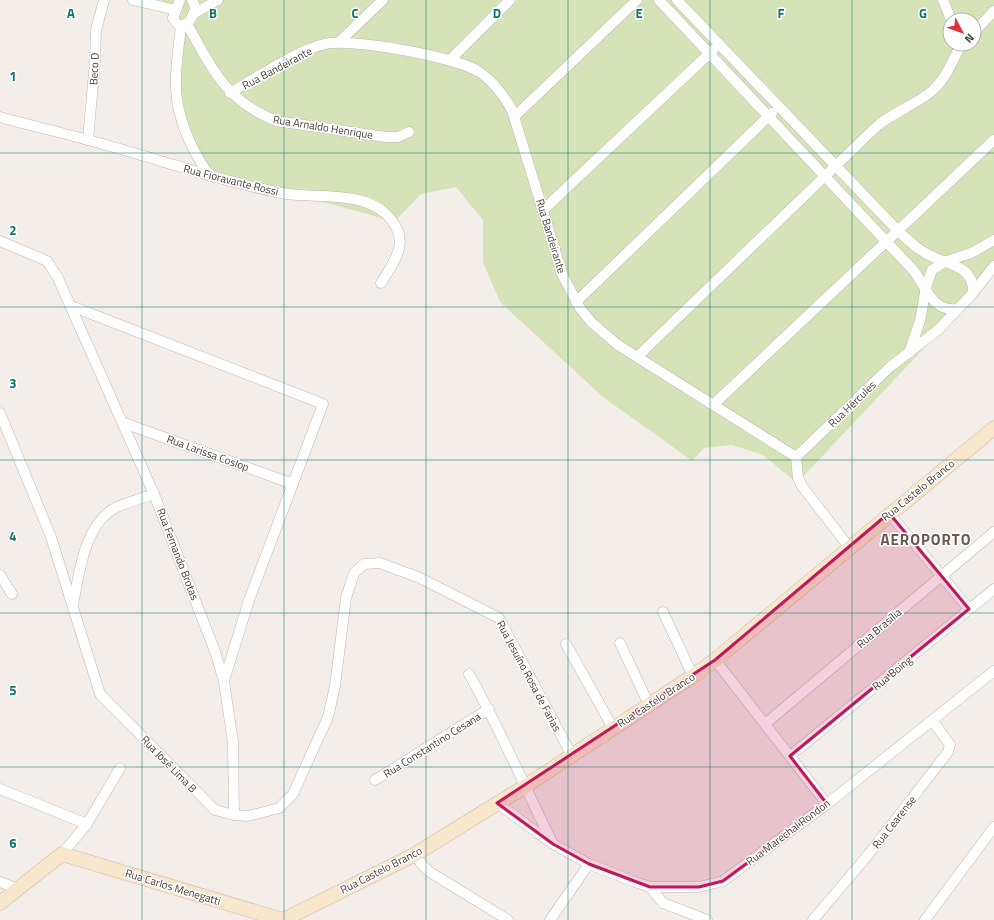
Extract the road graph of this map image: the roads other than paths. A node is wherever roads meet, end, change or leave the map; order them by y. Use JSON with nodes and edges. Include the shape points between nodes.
{"nodes":[{"id":1,"x":104,"y":0,"type":"edge"},
{"id":2,"x":133,"y":0,"type":"edge"},
{"id":3,"x":180,"y":0,"type":"edge"},
{"id":4,"x":194,"y":0,"type":"edge"},
{"id":5,"x":218,"y":0,"type":"edge"},
{"id":6,"x":383,"y":0,"type":"edge"},
{"id":7,"x":510,"y":0,"type":"edge"},
{"id":8,"x":637,"y":0,"type":"edge"},
{"id":9,"x":659,"y":0,"type":"edge"},
{"id":10,"x":677,"y":0,"type":"edge"},
{"id":11,"x":942,"y":0,"type":"edge"},
{"id":12,"x":176,"y":10,"type":"junction"},
{"id":13,"x":994,"y":11,"type":"edge"},
{"id":14,"x":947,"y":12,"type":"edge"},
{"id":15,"x":193,"y":14,"type":"junction"},
{"id":16,"x":982,"y":24,"type":"edge"},
{"id":17,"x":184,"y":25,"type":"junction"},
{"id":18,"x":340,"y":42,"type":"junction"},
{"id":19,"x":719,"y":45,"type":"junction"},
{"id":20,"x":958,"y":52,"type":"edge"},
{"id":21,"x":710,"y":54,"type":"junction"},
{"id":22,"x":450,"y":60,"type":"junction"},
{"id":23,"x":230,"y":92,"type":"junction"},
{"id":24,"x":779,"y":107,"type":"junction"},
{"id":25,"x":514,"y":117,"type":"junction"},
{"id":26,"x":768,"y":117,"type":"junction"},
{"id":27,"x":0,"y":118,"type":"edge"},
{"id":28,"x":409,"y":132,"type":"dead end"},
{"id":29,"x":88,"y":140,"type":"junction"},
{"id":30,"x":994,"y":140,"type":"edge"},
{"id":31,"x":835,"y":167,"type":"junction"},
{"id":32,"x":210,"y":176,"type":"junction"},
{"id":33,"x":824,"y":177,"type":"junction"},
{"id":34,"x":543,"y":210,"type":"junction"},
{"id":35,"x":898,"y":231,"type":"junction"},
{"id":36,"x":0,"y":241,"type":"edge"},
{"id":37,"x":886,"y":242,"type":"junction"},
{"id":38,"x":993,"y":243,"type":"edge"},
{"id":39,"x":944,"y":262,"type":"junction"},
{"id":40,"x":994,"y":266,"type":"edge"},
{"id":41,"x":381,"y":283,"type":"dead end"},
{"id":42,"x":926,"y":287,"type":"junction"},
{"id":43,"x":973,"y":293,"type":"junction"},
{"id":44,"x":576,"y":302,"type":"junction"},
{"id":45,"x":71,"y":306,"type":"junction"},
{"id":46,"x":957,"y":309,"type":"junction"},
{"id":47,"x":909,"y":353,"type":"junction"},
{"id":48,"x":638,"y":357,"type":"junction"},
{"id":49,"x":714,"y":404,"type":"junction"},
{"id":50,"x":0,"y":413,"type":"edge"},
{"id":51,"x":124,"y":423,"type":"junction"},
{"id":52,"x":994,"y":428,"type":"edge"},
{"id":53,"x":796,"y":457,"type":"junction"},
{"id":54,"x":293,"y":484,"type":"junction"},
{"id":55,"x":154,"y":494,"type":"junction"},
{"id":56,"x":889,"y":513,"type":"junction"},
{"id":57,"x":994,"y":532,"type":"edge"},
{"id":58,"x":849,"y":547,"type":"junction"},
{"id":59,"x":364,"y":564,"type":"joint"},
{"id":60,"x":0,"y":575,"type":"edge"},
{"id":61,"x":941,"y":575,"type":"junction"},
{"id":62,"x":994,"y":589,"type":"edge"},
{"id":63,"x":12,"y":594,"type":"dead end"},
{"id":64,"x":72,"y":607,"type":"junction"},
{"id":65,"x":969,"y":609,"type":"junction"},
{"id":66,"x":663,"y":612,"type":"dead end"},
{"id":67,"x":620,"y":643,"type":"dead end"},
{"id":68,"x":566,"y":644,"type":"dead end"},
{"id":69,"x":715,"y":660,"type":"junction"},
{"id":70,"x":994,"y":671,"type":"edge"},
{"id":71,"x":469,"y":674,"type":"dead end"},
{"id":72,"x":694,"y":676,"type":"junction"},
{"id":73,"x":224,"y":682,"type":"junction"},
{"id":74,"x":649,"y":705,"type":"junction"},
{"id":75,"x":490,"y":709,"type":"junction"},
{"id":76,"x":932,"y":720,"type":"junction"},
{"id":77,"x":765,"y":724,"type":"junction"},
{"id":78,"x":613,"y":728,"type":"junction"},
{"id":79,"x":572,"y":756,"type":"junction"},
{"id":80,"x":790,"y":756,"type":"junction"},
{"id":81,"x":120,"y":768,"type":"dead end"},
{"id":82,"x":375,"y":780,"type":"dead end"},
{"id":83,"x":524,"y":787,"type":"junction"},
{"id":84,"x":0,"y":789,"type":"edge"},
{"id":85,"x":497,"y":803,"type":"junction"},
{"id":86,"x":827,"y":804,"type":"junction"},
{"id":87,"x":234,"y":816,"type":"junction"},
{"id":88,"x":87,"y":824,"type":"junction"},
{"id":89,"x":994,"y":826,"type":"edge"},
{"id":90,"x":553,"y":844,"type":"junction"},
{"id":91,"x":62,"y":854,"type":"junction"},
{"id":92,"x":414,"y":855,"type":"junction"},
{"id":93,"x":589,"y":864,"type":"junction"},
{"id":94,"x":0,"y":882,"type":"edge"},
{"id":95,"x":650,"y":887,"type":"junction"},
{"id":96,"x":18,"y":890,"type":"junction"},
{"id":97,"x":0,"y":904,"type":"edge"},
{"id":98,"x":284,"y":920,"type":"edge"},
{"id":99,"x":508,"y":920,"type":"edge"},
{"id":100,"x":550,"y":920,"type":"edge"},
{"id":101,"x":707,"y":920,"type":"edge"},
{"id":102,"x":813,"y":920,"type":"edge"},
{"id":103,"x":925,"y":920,"type":"edge"}],
"edges":[{"from":1,"to":29,"type":"street","name":"Beco D","via":[[96,30]]},
{"from":2,"to":12,"type":"street"},
{"from":3,"to":12,"type":"street"},
{"from":4,"to":15,"type":"street","via":[[196,7]]},
{"from":5,"to":15,"type":"street"},
{"from":6,"to":18,"type":"street"},
{"from":7,"to":22,"type":"street"},
{"from":8,"to":25,"type":"street"},
{"from":9,"to":21,"type":"street"},
{"from":10,"to":19,"type":"street"},
{"from":11,"to":14,"type":"street"},
{"from":12,"to":17,"type":"street","via":[[174,21]]},
{"from":13,"to":16,"type":"street"},
{"from":15,"to":17,"type":"street"},
{"from":17,"to":23,"type":"street","name":"Rua Arnaldo Henrique"},
{"from":17,"to":32,"type":"street","via":[[176,88],[183,126],[197,159]]},
{"from":18,"to":22,"type":"street","name":"Rua Bandeirante","via":[[358,42]]},
{"from":18,"to":23,"type":"street","name":"Rua Bandeirante","via":[[306,50]]},
{"from":19,"to":21,"type":"street"},
{"from":19,"to":24,"type":"street"},
{"from":20,"to":31,"type":"street","via":[[952,65],[932,91],[889,116]]},
{"from":21,"to":26,"type":"street"},
{"from":21,"to":34,"type":"street"},
{"from":22,"to":25,"type":"street","name":"Rua Bandeirante","via":[[480,72],[493,83],[504,96]]},
{"from":23,"to":28,"type":"street","name":"Rua Arnaldo Henrique","via":[[246,106],[276,121],[386,137],[398,137]]},
{"from":24,"to":26,"type":"street"},
{"from":24,"to":31,"type":"street"},
{"from":25,"to":34,"type":"street","name":"Rua Bandeirante"},
{"from":26,"to":33,"type":"street"},
{"from":26,"to":44,"type":"street"},
{"from":27,"to":29,"type":"street","name":"Rua Fioravante Rossi"},
{"from":29,"to":32,"type":"street","name":"Rua Fioravante Rossi"},
{"from":30,"to":35,"type":"street"},
{"from":31,"to":33,"type":"street"},
{"from":31,"to":35,"type":"street"},
{"from":32,"to":41,"type":"street","name":"Rua Fioravante Rossi","via":[[307,197],[352,198],[385,212],[394,222],[401,242],[400,253]]},
{"from":33,"to":37,"type":"street"},
{"from":33,"to":48,"type":"street"},
{"from":34,"to":44,"type":"street","name":"Rua Bandeirante","via":[[563,276]]},
{"from":35,"to":37,"type":"street"},
{"from":35,"to":39,"type":"street","via":[[927,254]]},
{"from":36,"to":45,"type":"street","name":"Rua Fernando Brotas","via":[[47,261]]},
{"from":37,"to":42,"type":"street"},
{"from":37,"to":49,"type":"street"},
{"from":38,"to":39,"type":"street"},
{"from":39,"to":42,"type":"street","via":[[932,270]]},
{"from":39,"to":43,"type":"street","via":[[963,269],[968,274]]},
{"from":40,"to":43,"type":"street","name":"Rua Hércules"},
{"from":42,"to":46,"type":"street","via":[[932,301],[951,310]]},
{"from":42,"to":47,"type":"street","via":[[924,308]]},
{"from":43,"to":46,"type":"street","name":"Rua Hércules"},
{"from":44,"to":48,"type":"street","name":"Rua Bandeirante","via":[[604,334]]},
{"from":45,"to":51,"type":"street","name":"Rua Fernando Brotas"},
{"from":45,"to":54,"type":"street","via":[[323,404]]},
{"from":46,"to":47,"type":"street","name":"Rua Hércules","via":[[938,330]]},
{"from":47,"to":53,"type":"street","name":"Rua Hércules","via":[[891,366]]},
{"from":48,"to":49,"type":"street","name":"Rua Bandeirante"},
{"from":49,"to":53,"type":"street","name":"Rua Bandeirante"},
{"from":50,"to":64,"type":"street","name":"Rua José Lima B","via":[[51,536]]},
{"from":51,"to":54,"type":"street","name":"Rua Larissa Coslop"},
{"from":51,"to":55,"type":"street","name":"Rua Fernando Brotas"},
{"from":52,"to":56,"type":"street","name":"Rua Castelo Branco"},
{"from":53,"to":58,"type":"street","via":[[796,469],[802,486]]},
{"from":54,"to":73,"type":"street","via":[[249,600]]},
{"from":55,"to":64,"type":"street","via":[[116,508],[98,524],[84,552]]},
{"from":55,"to":73,"type":"street","name":"Rua Fernando Brotas","via":[[216,654]]},
{"from":56,"to":58,"type":"street","name":"Rua Castelo Branco"},
{"from":56,"to":61,"type":"street"},
{"from":57,"to":61,"type":"street","name":"Rua Brasília"},
{"from":58,"to":69,"type":"street","name":"Rua Castelo Branco"},
{"from":59,"to":79,"type":"street","name":"Rua Jesuíno Rosa de Farias","via":[[380,563],[420,578],[499,618]]},
{"from":59,"to":87,"type":"street","name":"Rua José Lima B","via":[[354,573],[346,598],[335,686],[328,717],[293,794],[279,808],[247,816]]},
{"from":60,"to":63,"type":"street"},
{"from":61,"to":65,"type":"street"},
{"from":61,"to":77,"type":"street","name":"Rua Brasília"},
{"from":62,"to":65,"type":"street","name":"Rua Boing"},
{"from":64,"to":87,"type":"street","name":"Rua José Lima B","via":[[100,694],[215,810]]},
{"from":65,"to":80,"type":"street","name":"Rua Boing"},
{"from":66,"to":72,"type":"street"},
{"from":67,"to":74,"type":"street"},
{"from":68,"to":78,"type":"street"},
{"from":69,"to":72,"type":"street","name":"Rua Castelo Branco"},
{"from":69,"to":77,"type":"street"},
{"from":70,"to":76,"type":"street","name":"Rua Marechal Rondon"},
{"from":71,"to":75,"type":"street"},
{"from":72,"to":74,"type":"street","name":"Rua Castelo Branco"},
{"from":73,"to":87,"type":"street","name":"Rua Fernando Brotas","via":[[233,742]]},
{"from":74,"to":78,"type":"street","name":"Rua Castelo Branco"},
{"from":75,"to":82,"type":"street","name":"Rua Constantino Cesana"},
{"from":75,"to":83,"type":"street"},
{"from":76,"to":86,"type":"street","name":"Rua Marechal Rondon"},
{"from":76,"to":102,"type":"street","name":"Rua Cearense","via":[[950,745],[948,752],[868,855]]},
{"from":77,"to":80,"type":"street"},
{"from":78,"to":79,"type":"street","name":"Rua Castelo Branco"},
{"from":79,"to":83,"type":"street","name":"Rua Castelo Branco"},
{"from":80,"to":86,"type":"street"},
{"from":81,"to":88,"type":"street"},
{"from":83,"to":85,"type":"street","name":"Rua Castelo Branco"},
{"from":83,"to":90,"type":"street"},
{"from":84,"to":88,"type":"street"},
{"from":85,"to":90,"type":"street","name":"Rua Marechal Rondon"},
{"from":85,"to":92,"type":"street","name":"Rua Castelo Branco"},
{"from":86,"to":95,"type":"street","name":"Rua Marechal Rondon","via":[[723,881],[699,887]]},
{"from":88,"to":91,"type":"street"},
{"from":89,"to":103,"type":"street"},
{"from":90,"to":93,"type":"street","name":"Rua Marechal Rondon"},
{"from":91,"to":96,"type":"street"},
{"from":91,"to":98,"type":"street","name":"Rua Carlos Menegatti"},
{"from":92,"to":98,"type":"street","name":"Rua Castelo Branco"},
{"from":92,"to":99,"type":"street","via":[[428,870]]},
{"from":93,"to":95,"type":"street","name":"Rua Marechal Rondon"},
{"from":93,"to":100,"type":"street"},
{"from":94,"to":96,"type":"street"},
{"from":95,"to":101,"type":"street","via":[[664,903]]},
{"from":96,"to":97,"type":"street"}]}
